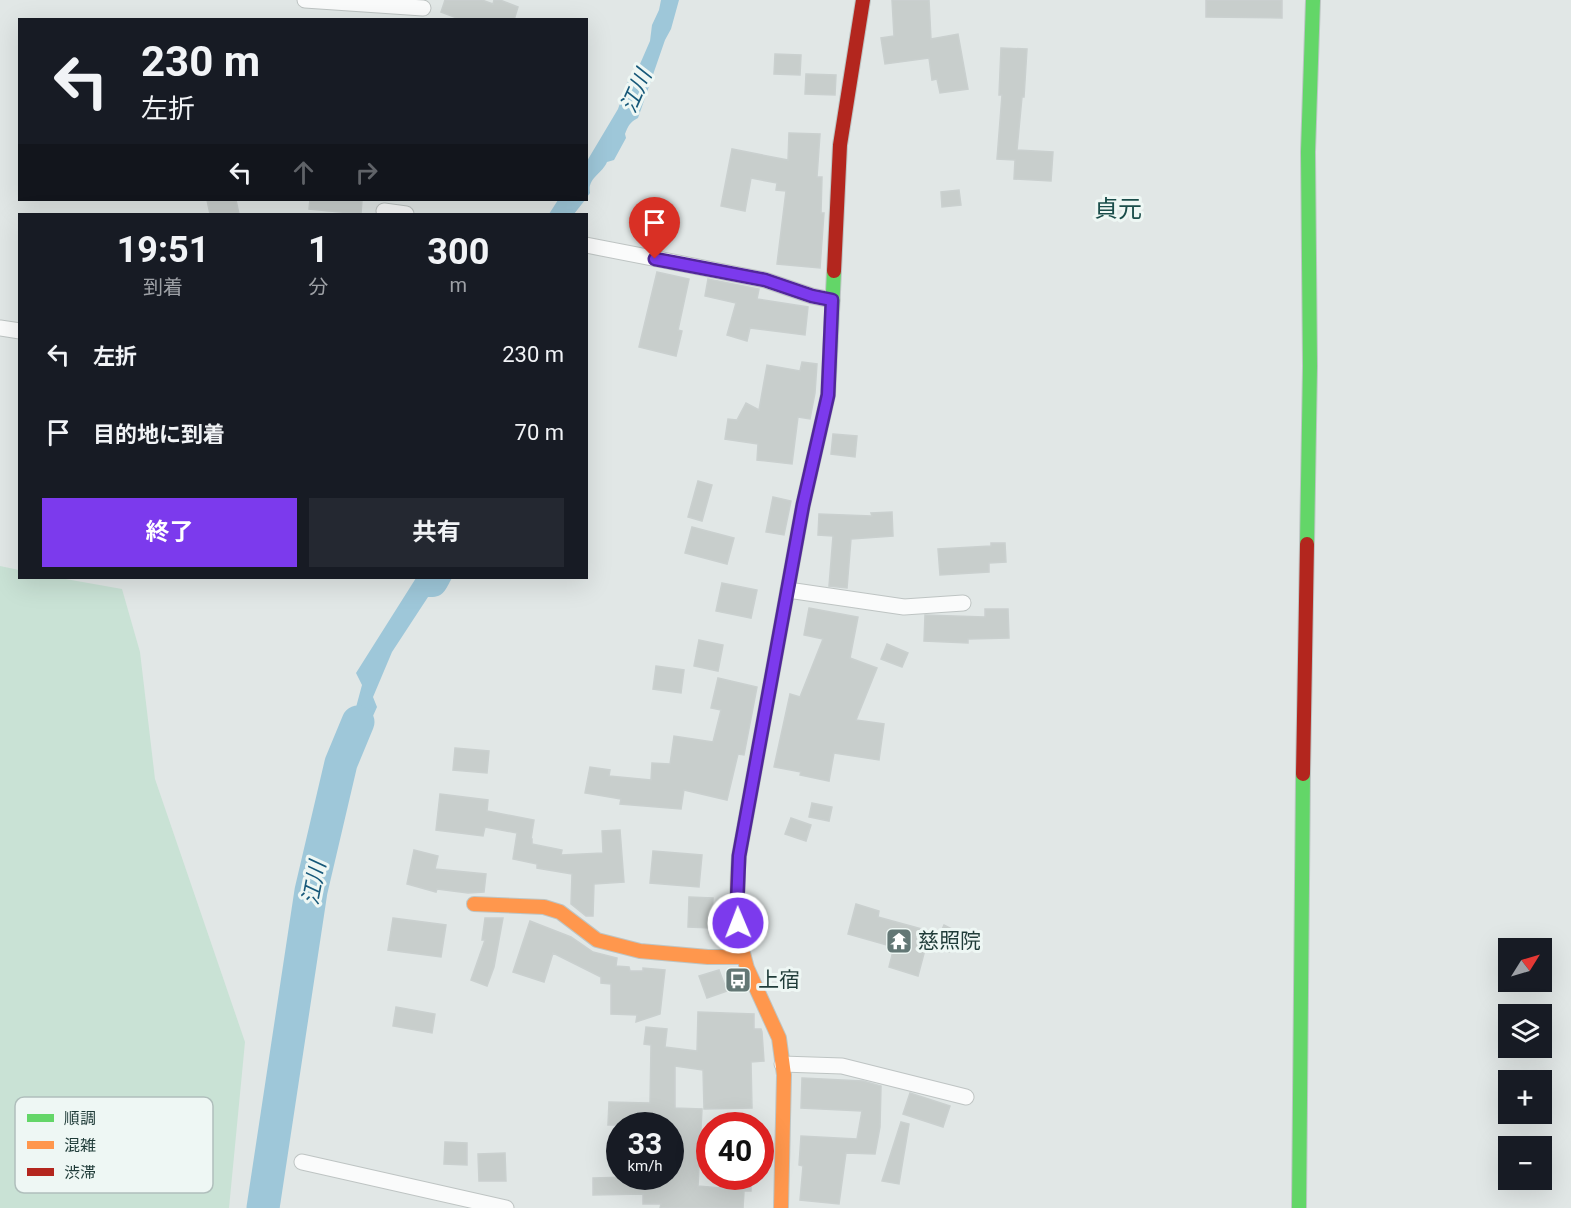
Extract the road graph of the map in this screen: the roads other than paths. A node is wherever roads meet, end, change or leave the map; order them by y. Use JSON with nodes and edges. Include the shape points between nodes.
{"nodes":[{"id":1,"x":305,"y":0,"type":"edge"},
{"id":2,"x":863,"y":0,"type":"edge"},
{"id":3,"x":1313,"y":0,"type":"edge"},
{"id":4,"x":423,"y":9,"type":"edge"},
{"id":5,"x":384,"y":208,"type":"edge"},
{"id":6,"x":402,"y":213,"type":"edge"},
{"id":7,"x":588,"y":246,"type":"edge"},
{"id":8,"x":832,"y":300,"type":"junction"},
{"id":9,"x":0,"y":328,"type":"edge"},
{"id":10,"x":18,"y":332,"type":"edge"},
{"id":11,"x":788,"y":590,"type":"junction"},
{"id":12,"x":963,"y":603,"type":"dead end"},
{"id":13,"x":474,"y":904,"type":"dead end"},
{"id":14,"x":744,"y":957,"type":"junction"},
{"id":15,"x":782,"y":1064,"type":"junction"},
{"id":16,"x":966,"y":1097,"type":"dead end"},
{"id":17,"x":302,"y":1162,"type":"dead end"},
{"id":18,"x":506,"y":1208,"type":"edge"},
{"id":19,"x":781,"y":1208,"type":"edge"},
{"id":20,"x":1299,"y":1208,"type":"edge"}],
"edges":[{"from":1,"to":4,"type":"street"},
{"from":2,"to":8,"type":"street","via":[[840,145]]},
{"from":3,"to":20,"type":"street","via":[[1308,152],[1310,366]]},
{"from":5,"to":6,"type":"street"},
{"from":7,"to":8,"type":"street","via":[[765,280]]},
{"from":8,"to":11,"type":"street","via":[[828,395]]},
{"from":9,"to":10,"type":"street"},
{"from":11,"to":12,"type":"street","via":[[904,607]]},
{"from":11,"to":14,"type":"street","via":[[739,856],[737,905]]},
{"from":13,"to":14,"type":"street","via":[[544,907],[560,912],[597,940],[640,951]]},
{"from":14,"to":15,"type":"street","via":[[778,1038]]},
{"from":15,"to":16,"type":"street","via":[[842,1066]]},
{"from":15,"to":19,"type":"street"},
{"from":17,"to":18,"type":"street"}]}
